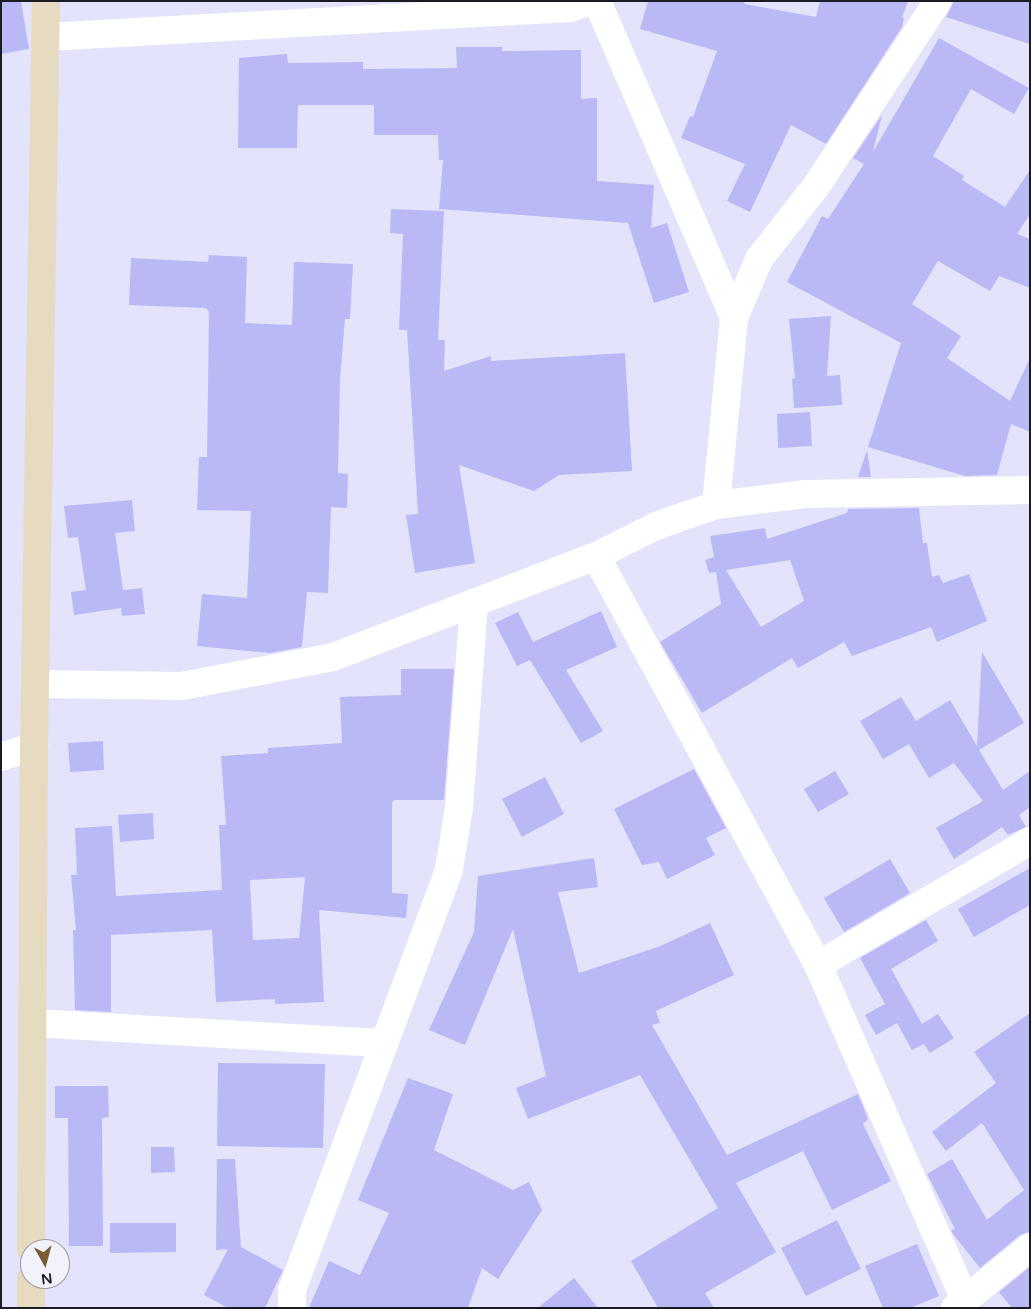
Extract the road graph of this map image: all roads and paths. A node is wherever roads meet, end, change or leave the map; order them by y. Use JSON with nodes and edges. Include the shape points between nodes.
{"nodes":[{"id":1,"x":46,"y":1,"type":"edge"},
{"id":2,"x":590,"y":1,"type":"edge"},
{"id":3,"x":597,"y":1,"type":"edge"},
{"id":4,"x":938,"y":1,"type":"edge"},
{"id":5,"x":46,"y":37,"type":"junction"},
{"id":6,"x":734,"y":318,"type":"junction"},
{"id":7,"x":1030,"y":490,"type":"edge"},
{"id":8,"x":716,"y":505,"type":"junction"},
{"id":9,"x":596,"y":556,"type":"junction"},
{"id":10,"x":474,"y":603,"type":"junction"},
{"id":11,"x":35,"y":684,"type":"junction"},
{"id":12,"x":34,"y":746,"type":"junction"},
{"id":13,"x":1,"y":757,"type":"edge"},
{"id":14,"x":1030,"y":841,"type":"edge"},
{"id":15,"x":818,"y":964,"type":"junction"},
{"id":16,"x":33,"y":1022,"type":"junction"},
{"id":17,"x":384,"y":1043,"type":"junction"},
{"id":18,"x":31,"y":1239,"type":"edge"},
{"id":19,"x":1030,"y":1247,"type":"edge"},
{"id":20,"x":31,"y":1289,"type":"edge"},
{"id":21,"x":960,"y":1304,"type":"edge"},
{"id":22,"x":31,"y":1308,"type":"edge"},
{"id":23,"x":292,"y":1308,"type":"edge"}],
"edges":[{"from":1,"to":5,"type":"street"},
{"from":2,"to":5,"type":"street","via":[[570,8]]},
{"from":3,"to":6,"type":"street"},
{"from":4,"to":6,"type":"street","via":[[817,185],[759,259]]},
{"from":5,"to":11,"type":"street"},
{"from":6,"to":8,"type":"street"},
{"from":7,"to":8,"type":"street","via":[[806,494]]},
{"from":8,"to":9,"type":"street","via":[[656,526]]},
{"from":9,"to":10,"type":"street"},
{"from":9,"to":15,"type":"street"},
{"from":10,"to":11,"type":"street","via":[[333,657],[182,686]]},
{"from":10,"to":17,"type":"street","via":[[459,808],[449,869]]},
{"from":11,"to":12,"type":"street"},
{"from":12,"to":13,"type":"street"},
{"from":12,"to":16,"type":"street"},
{"from":14,"to":15,"type":"street"},
{"from":15,"to":21,"type":"street"},
{"from":16,"to":17,"type":"street"},
{"from":16,"to":18,"type":"street"},
{"from":17,"to":23,"type":"street","via":[[292,1290]]},
{"from":19,"to":21,"type":"street"},
{"from":20,"to":22,"type":"street"}]}
